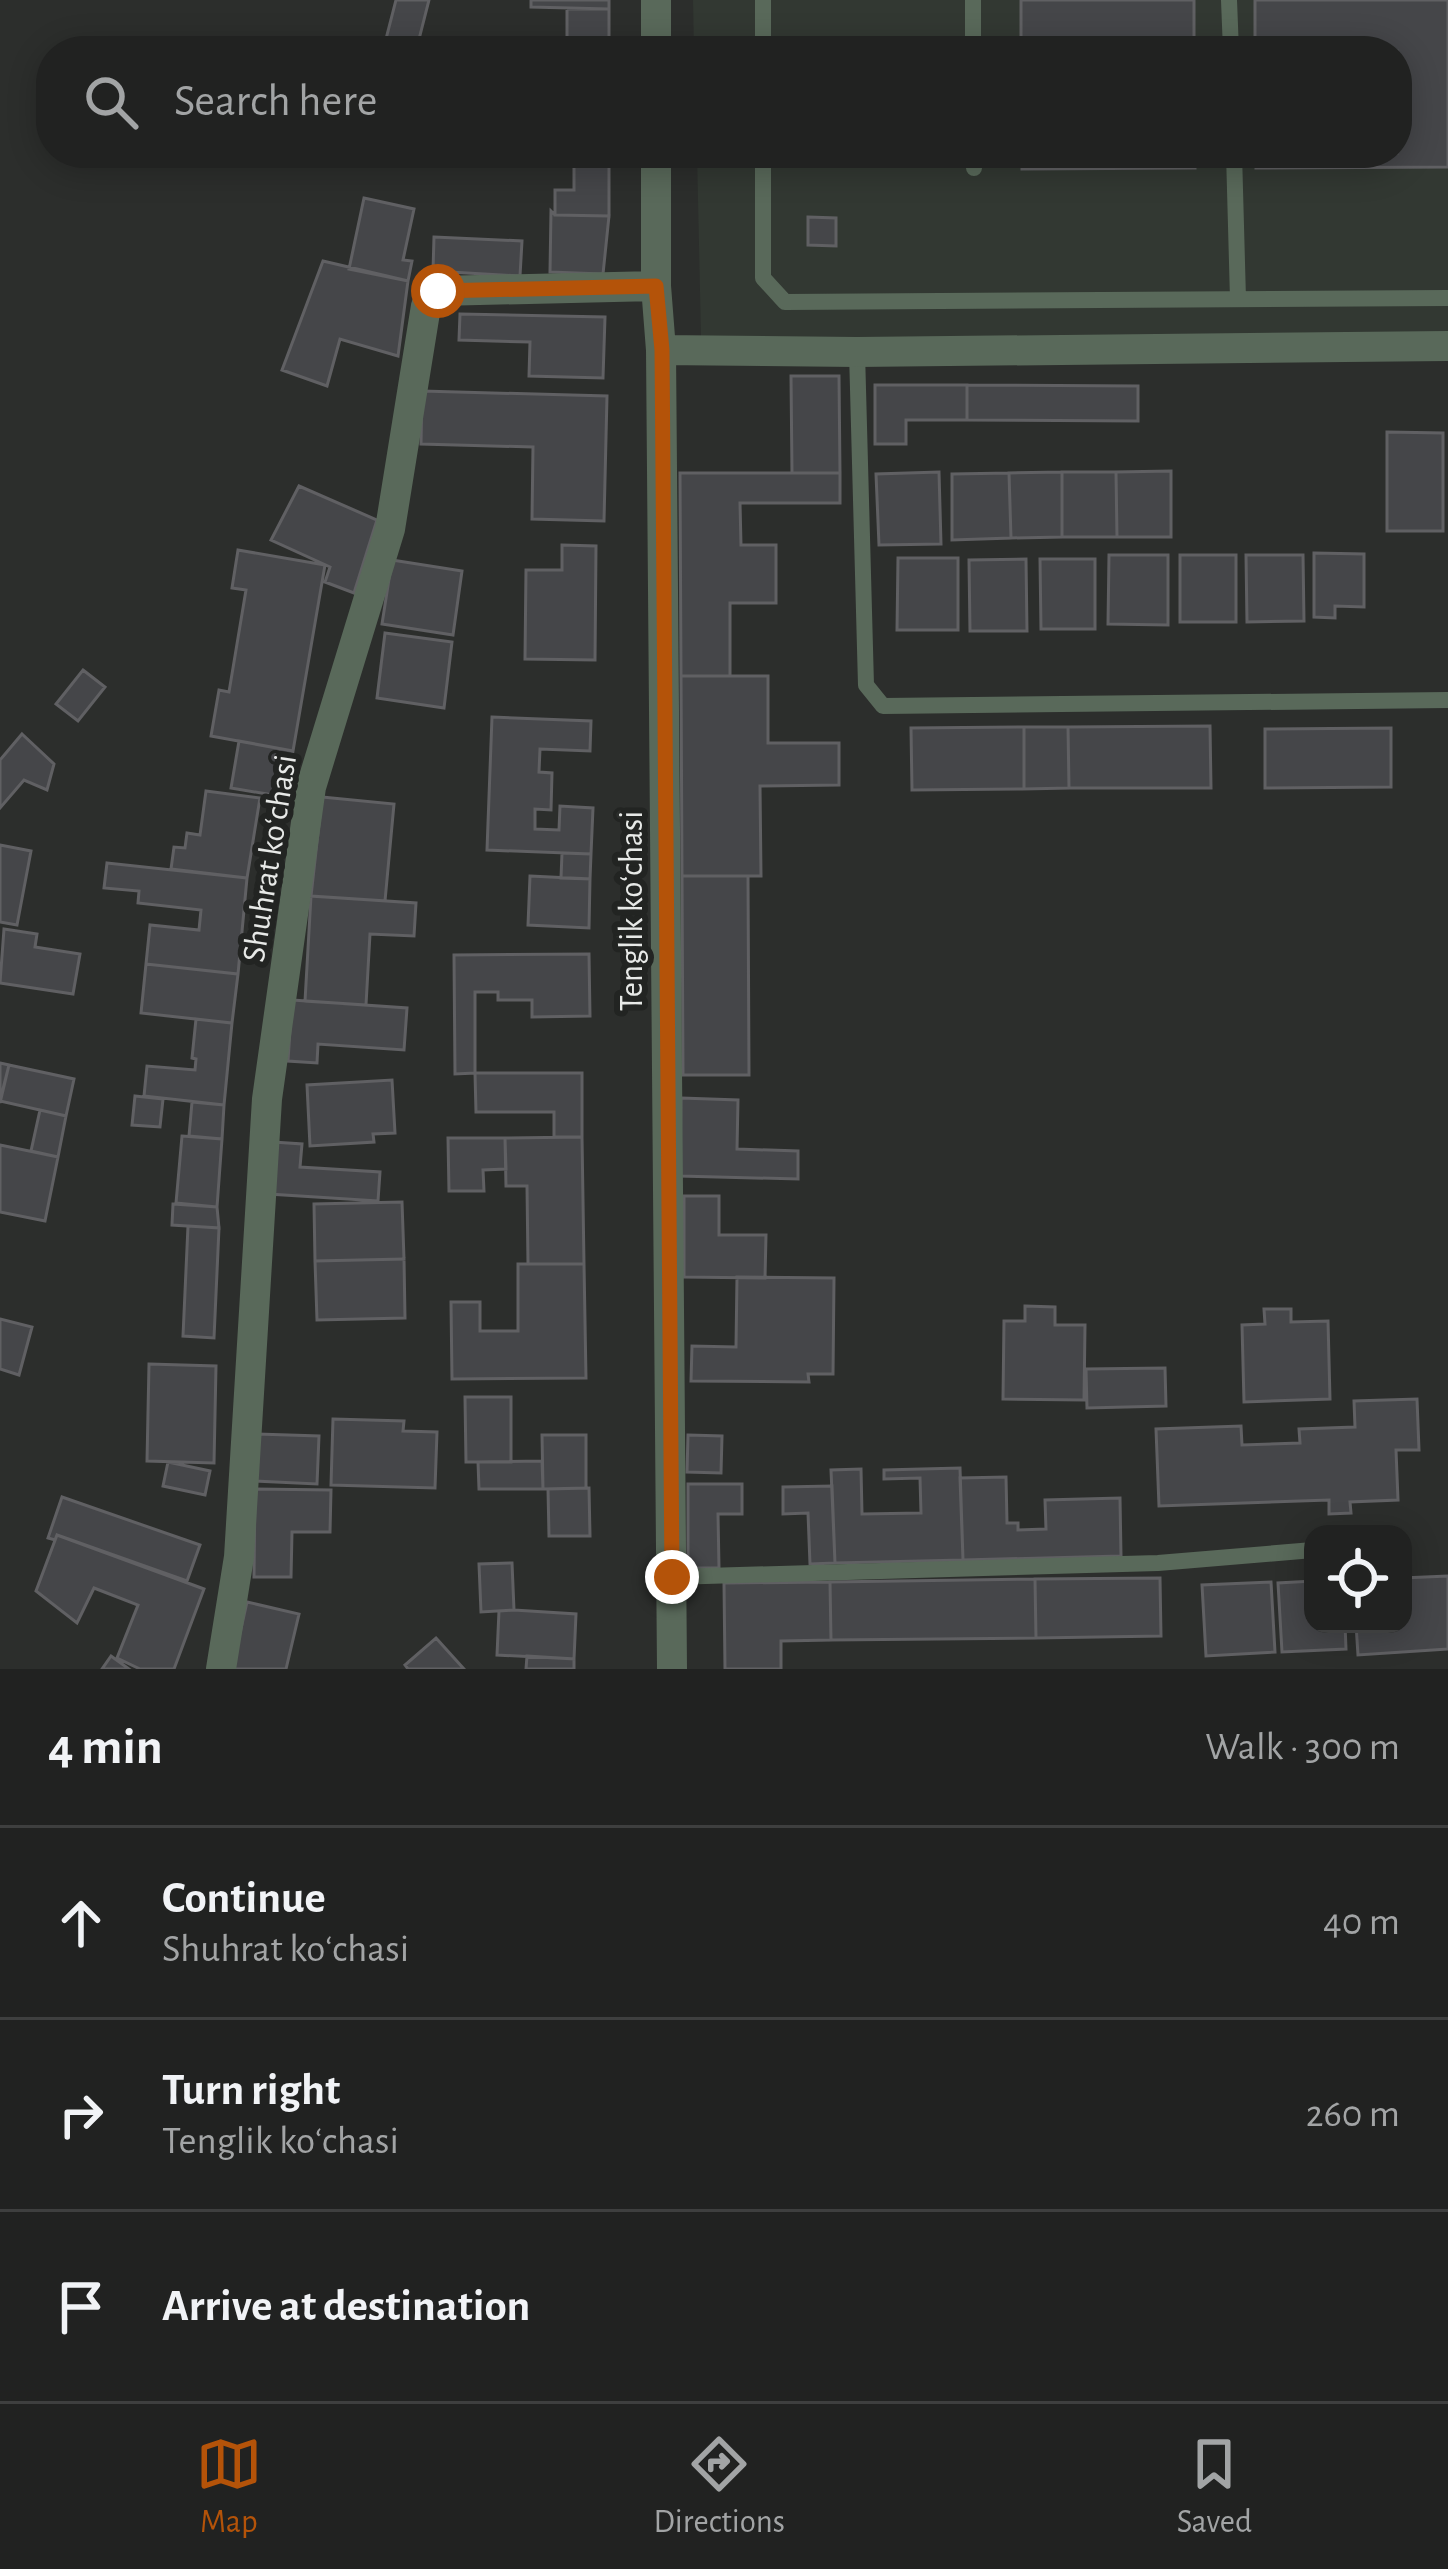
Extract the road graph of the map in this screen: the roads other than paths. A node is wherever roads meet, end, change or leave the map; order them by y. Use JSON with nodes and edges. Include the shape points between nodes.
{"nodes":[{"id":1,"x":656,"y":0,"type":"edge"},
{"id":2,"x":763,"y":0,"type":"edge"},
{"id":3,"x":973,"y":0,"type":"edge"},
{"id":4,"x":1229,"y":0,"type":"edge"},
{"id":5,"x":656,"y":36,"type":"edge"},
{"id":6,"x":763,"y":36,"type":"edge"},
{"id":7,"x":973,"y":36,"type":"edge"},
{"id":8,"x":1230,"y":36,"type":"edge"},
{"id":9,"x":656,"y":168,"type":"edge"},
{"id":10,"x":763,"y":168,"type":"edge"},
{"id":11,"x":1234,"y":168,"type":"edge"},
{"id":12,"x":656,"y":286,"type":"junction"},
{"id":13,"x":1448,"y":298,"type":"edge"},
{"id":14,"x":1238,"y":299,"type":"junction"},
{"id":15,"x":1448,"y":346,"type":"edge"},
{"id":16,"x":662,"y":350,"type":"junction"},
{"id":17,"x":857,"y":352,"type":"junction"},
{"id":18,"x":1448,"y":700,"type":"edge"},
{"id":19,"x":1304,"y":1551,"type":"edge"},
{"id":20,"x":672,"y":1577,"type":"junction"},
{"id":21,"x":221,"y":1669,"type":"edge"},
{"id":22,"x":672,"y":1669,"type":"edge"}],
"edges":[{"from":1,"to":5,"type":"street"},
{"from":2,"to":6,"type":"lane"},
{"from":3,"to":7,"type":"lane"},
{"from":4,"to":8,"type":"lane"},
{"from":9,"to":12,"type":"street","name":"Tenglik koʻchasi"},
{"from":10,"to":14,"type":"lane","via":[[763,278],[785,302]]},
{"from":11,"to":14,"type":"lane"},
{"from":12,"to":16,"type":"street","name":"Tenglik koʻchasi"},
{"from":12,"to":21,"type":"street","name":"Shuhrat koʻchasi","via":[[438,291],[426,306],[390,530],[311,787],[267,1099],[238,1557]]},
{"from":13,"to":14,"type":"lane"},
{"from":15,"to":17,"type":"street"},
{"from":16,"to":17,"type":"street"},
{"from":16,"to":20,"type":"street","name":"Tenglik koʻchasi"},
{"from":17,"to":18,"type":"lane","via":[[866,685],[883,706]]},
{"from":19,"to":20,"type":"lane","via":[[1158,1563]]},
{"from":20,"to":22,"type":"street","name":"Tenglik koʻchasi"}]}
